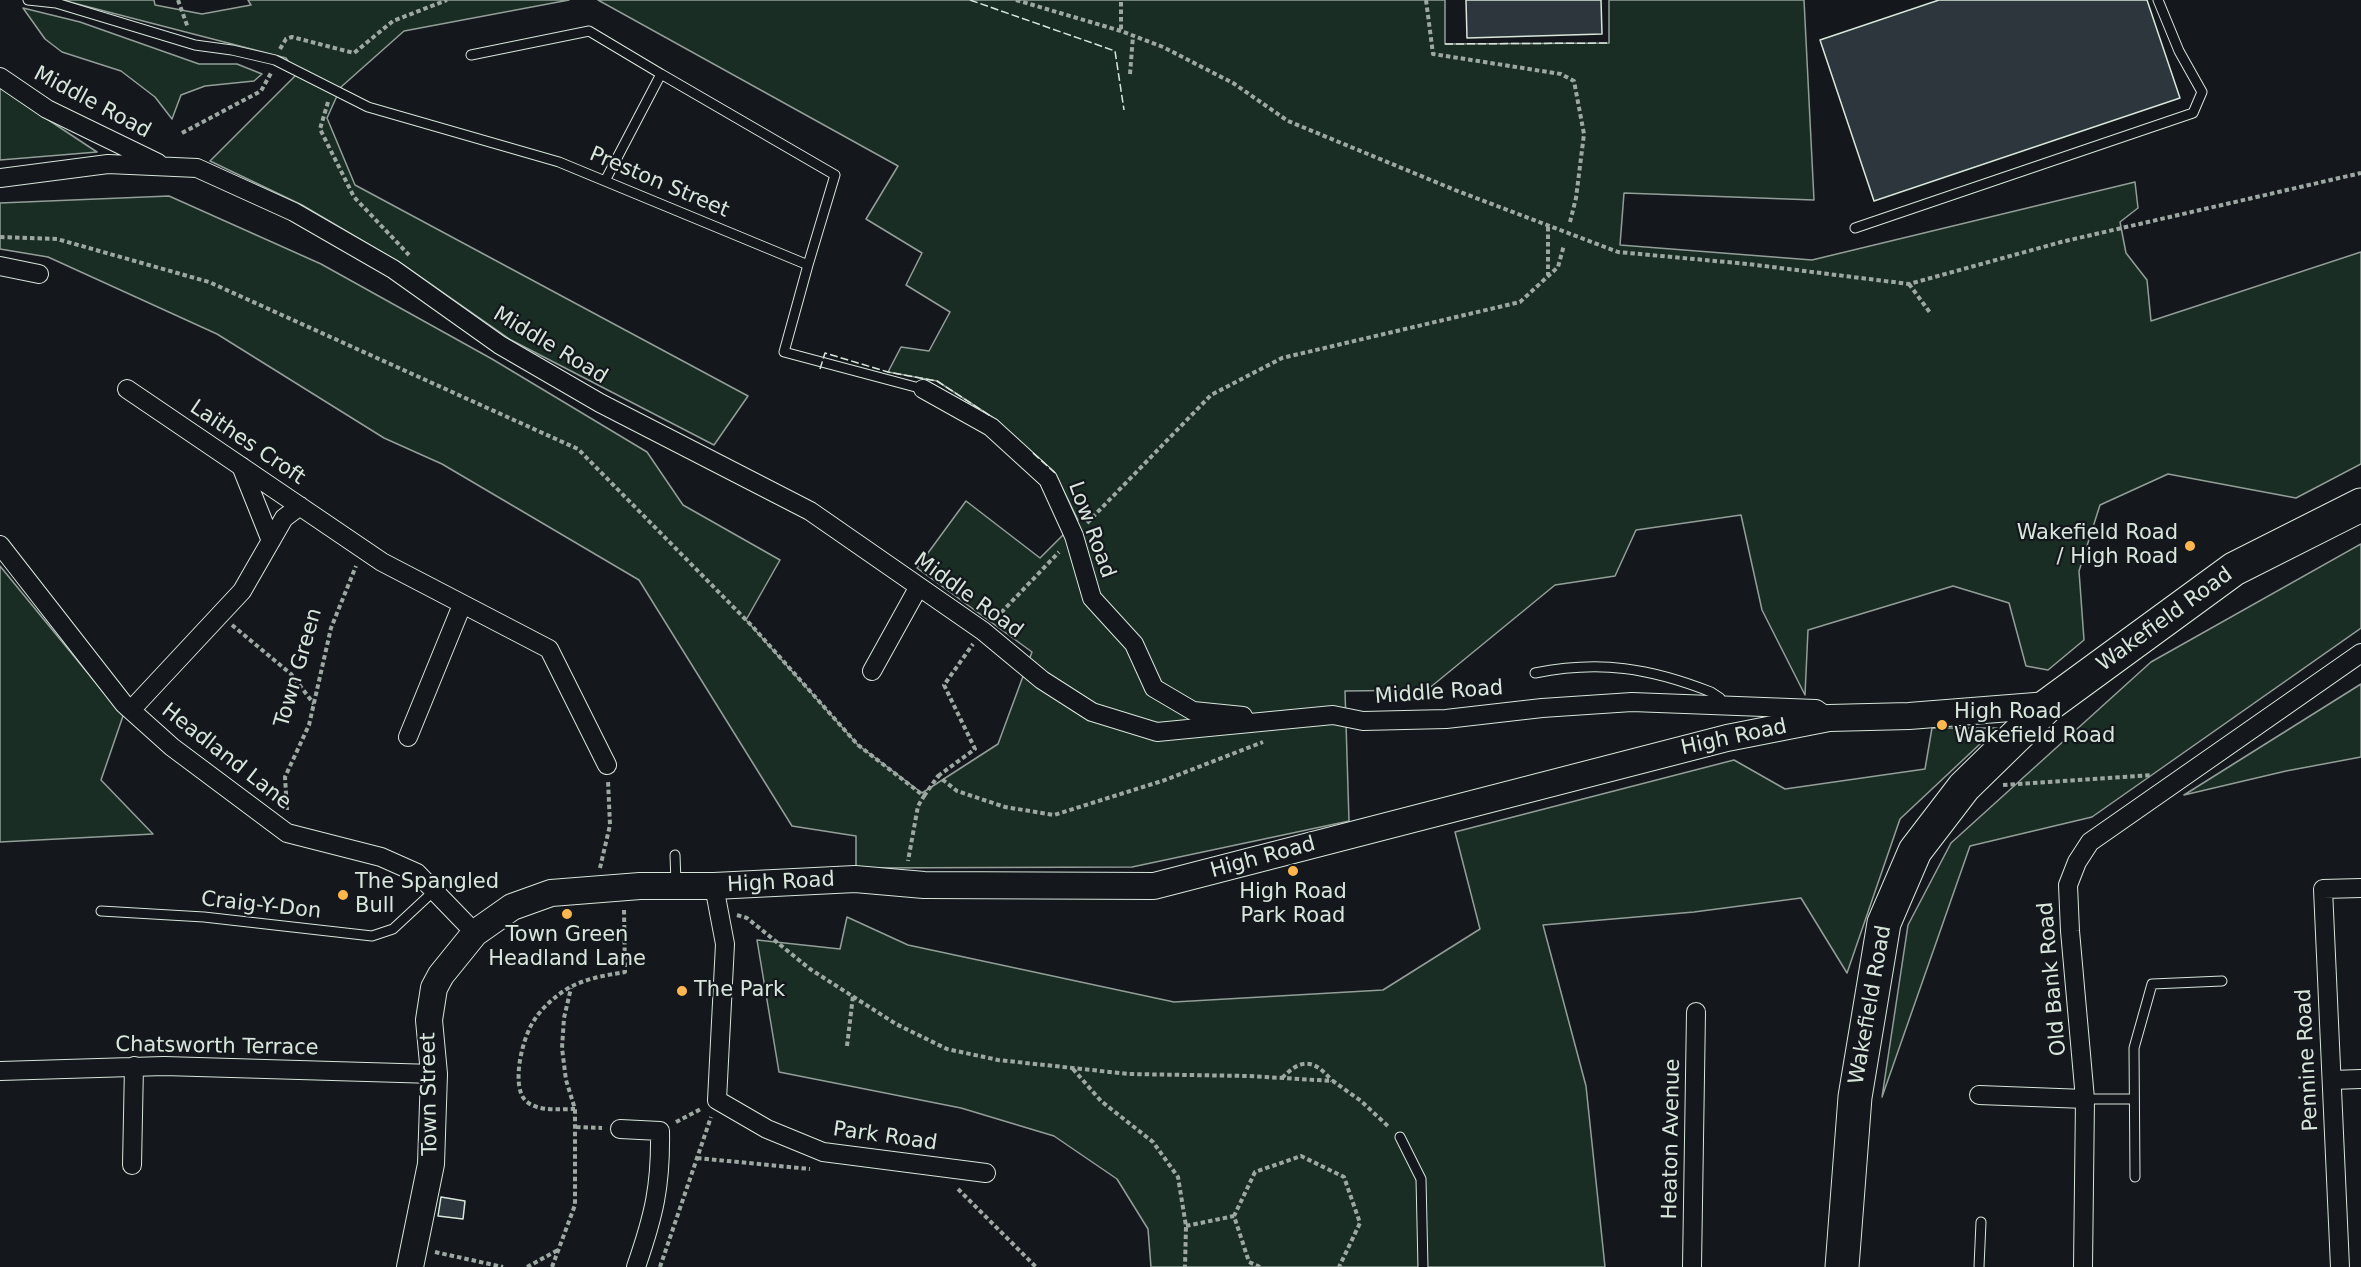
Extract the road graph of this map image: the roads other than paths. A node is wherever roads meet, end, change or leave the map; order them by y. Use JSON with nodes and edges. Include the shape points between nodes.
{"nodes":[{"id":1,"x":28,"y":0,"type":"edge"},
{"id":2,"x":2158,"y":0,"type":"edge"},
{"id":3,"x":471,"y":55,"type":"dead end"},
{"id":4,"x":661,"y":74,"type":"junction"},
{"id":5,"x":0,"y":77,"type":"edge"},
{"id":6,"x":165,"y":166,"type":"junction"},
{"id":7,"x":0,"y":178,"type":"edge"},
{"id":8,"x":606,"y":179,"type":"junction"},
{"id":9,"x":1855,"y":228,"type":"dead end"},
{"id":10,"x":808,"y":265,"type":"junction"},
{"id":11,"x":0,"y":266,"type":"edge"},
{"id":12,"x":39,"y":274,"type":"dead end"},
{"id":13,"x":127,"y":388,"type":"dead end"},
{"id":14,"x":923,"y":389,"type":"joint"},
{"id":15,"x":241,"y":466,"type":"junction"},
{"id":16,"x":2361,"y":505,"type":"edge"},
{"id":17,"x":300,"y":506,"type":"junction"},
{"id":18,"x":271,"y":541,"type":"junction"},
{"id":19,"x":0,"y":545,"type":"edge"},
{"id":20,"x":918,"y":588,"type":"junction"},
{"id":21,"x":462,"y":605,"type":"junction"},
{"id":22,"x":2361,"y":653,"type":"edge"},
{"id":23,"x":872,"y":671,"type":"dead end"},
{"id":24,"x":1535,"y":673,"type":"dead end"},
{"id":25,"x":2048,"y":705,"type":"junction"},
{"id":26,"x":1724,"y":707,"type":"junction"},
{"id":27,"x":131,"y":710,"type":"junction"},
{"id":28,"x":1333,"y":715,"type":"junction"},
{"id":29,"x":1829,"y":718,"type":"junction"},
{"id":30,"x":408,"y":737,"type":"dead end"},
{"id":31,"x":607,"y":765,"type":"road end"},
{"id":32,"x":675,"y":855,"type":"dead end"},
{"id":33,"x":676,"y":886,"type":"junction"},
{"id":34,"x":714,"y":886,"type":"junction"},
{"id":35,"x":2361,"y":888,"type":"edge"},
{"id":36,"x":435,"y":889,"type":"junction"},
{"id":37,"x":101,"y":911,"type":"dead end"},
{"id":38,"x":475,"y":933,"type":"junction"},
{"id":39,"x":2222,"y":981,"type":"dead end"},
{"id":40,"x":1696,"y":1012,"type":"dead end"},
{"id":41,"x":134,"y":1066,"type":"junction"},
{"id":42,"x":0,"y":1071,"type":"edge"},
{"id":43,"x":434,"y":1074,"type":"junction"},
{"id":44,"x":2361,"y":1079,"type":"edge"},
{"id":45,"x":2332,"y":1080,"type":"junction"},
{"id":46,"x":1980,"y":1095,"type":"dead end"},
{"id":47,"x":2085,"y":1099,"type":"junction"},
{"id":48,"x":2134,"y":1099,"type":"junction"},
{"id":49,"x":620,"y":1129,"type":"road end"},
{"id":50,"x":1400,"y":1137,"type":"road end"},
{"id":51,"x":132,"y":1165,"type":"dead end"},
{"id":52,"x":986,"y":1173,"type":"dead end"},
{"id":53,"x":2135,"y":1177,"type":"dead end"},
{"id":54,"x":1981,"y":1222,"type":"dead end"},
{"id":55,"x":412,"y":1257,"type":"edge"},
{"id":56,"x":636,"y":1267,"type":"edge"},
{"id":57,"x":1423,"y":1267,"type":"edge"},
{"id":58,"x":1692,"y":1267,"type":"edge"},
{"id":59,"x":1842,"y":1267,"type":"edge"},
{"id":60,"x":1979,"y":1267,"type":"edge"},
{"id":61,"x":2083,"y":1267,"type":"edge"},
{"id":62,"x":2340,"y":1267,"type":"edge"}],
"edges":[{"from":1,"to":8,"type":"lane","name":"Preston Street","via":[[56,3],[195,45],[275,61],[368,107]]},
{"from":2,"to":9,"type":"lane","via":[[2179,51],[2202,92],[2193,113]]},
{"from":3,"to":4,"type":"lane","via":[[589,31]]},
{"from":4,"to":8,"type":"lane"},
{"from":4,"to":10,"type":"lane","via":[[835,175]]},
{"from":5,"to":6,"type":"street","name":"Middle Road","via":[[47,109]]},
{"from":6,"to":7,"type":"street","name":"Middle Road","via":[[108,164]]},
{"from":6,"to":20,"type":"street","name":"Middle Road","via":[[197,168],[294,212],[393,269],[500,345],[600,403],[810,511]]},
{"from":8,"to":10,"type":"lane","name":"Preston Street"},
{"from":10,"to":14,"type":"lane","via":[[784,352]]},
{"from":11,"to":12,"type":"street"},
{"from":13,"to":15,"type":"street","name":"Laithes Croft"},
{"from":14,"to":28,"type":"street","name":"Low Road","via":[[991,427],[1048,479],[1074,536],[1092,598],[1134,644],[1154,688],[1193,711],[1242,716],[1313,708]]},
{"from":15,"to":17,"type":"street","name":"Laithes Croft"},
{"from":15,"to":18,"type":"street"},
{"from":16,"to":25,"type":"highway","name":"Wakefield Road","via":[[2234,570]]},
{"from":17,"to":18,"type":"street","name":"Laithes Croft","via":[[284,518]]},
{"from":17,"to":21,"type":"street","via":[[364,549]]},
{"from":18,"to":27,"type":"street","name":"Laithes Croft","via":[[242,591]]},
{"from":19,"to":27,"type":"street","name":"Headland Lane"},
{"from":20,"to":23,"type":"street"},
{"from":20,"to":28,"type":"street","name":"Middle Road","via":[[983,631],[1042,681],[1092,712],[1157,732]]},
{"from":21,"to":30,"type":"street"},
{"from":21,"to":31,"type":"street","via":[[549,649]]},
{"from":22,"to":47,"type":"street","name":"Old Bank Road","via":[[2090,842],[2077,862],[2068,885]]},
{"from":24,"to":26,"type":"lane","via":[[1593,665],[1643,669],[1711,692]]},
{"from":25,"to":29,"type":"street","name":"High Road"},
{"from":25,"to":59,"type":"highway","name":"Wakefield Road","via":[[1964,787],[1915,851],[1884,923],[1855,1097]]},
{"from":26,"to":28,"type":"street","name":"Middle Road","via":[[1632,702],[1446,719],[1363,721]]},
{"from":26,"to":29,"type":"street","name":"Middle Road","via":[[1816,709]]},
{"from":27,"to":36,"type":"street","name":"Headland Lane","via":[[172,747],[286,833],[381,857],[417,873]]},
{"from":29,"to":34,"type":"street","name":"High Road","via":[[1657,755],[1154,886],[924,885],[855,879]]},
{"from":32,"to":33,"type":"lane"},
{"from":33,"to":34,"type":"street","name":"High Road"},
{"from":33,"to":38,"type":"street","name":"High Road","via":[[550,893],[512,907]]},
{"from":34,"to":52,"type":"street","name":"Park Road","via":[[725,944],[717,1100],[767,1129],[823,1152]]},
{"from":35,"to":45,"type":"street","name":"Pennine Road","via":[[2323,889]]},
{"from":36,"to":37,"type":"lane","name":"Craig-Y-Don","via":[[393,929],[372,936],[204,917]]},
{"from":36,"to":38,"type":"street","name":"Headland Lane"},
{"from":38,"to":43,"type":"street","name":"Town Street","via":[[434,988],[429,1020]]},
{"from":39,"to":48,"type":"lane","via":[[2152,984],[2134,1048]]},
{"from":40,"to":58,"type":"street","name":"Heaton Avenue"},
{"from":41,"to":42,"type":"street","name":"Chatsworth Terrace"},
{"from":41,"to":43,"type":"street","name":"Chatsworth Terrace"},
{"from":41,"to":51,"type":"street"},
{"from":43,"to":55,"type":"street","name":"Town Street","via":[[431,1164]]},
{"from":44,"to":45,"type":"street"},
{"from":45,"to":62,"type":"street","name":"Pennine Road"},
{"from":46,"to":47,"type":"street"},
{"from":47,"to":48,"type":"lane"},
{"from":47,"to":61,"type":"street","name":"Old Bank Road"},
{"from":48,"to":53,"type":"lane"},
{"from":49,"to":56,"type":"street","via":[[660,1131],[661,1173],[653,1218]]},
{"from":50,"to":57,"type":"lane","via":[[1421,1179]]},
{"from":54,"to":60,"type":"lane"}]}
